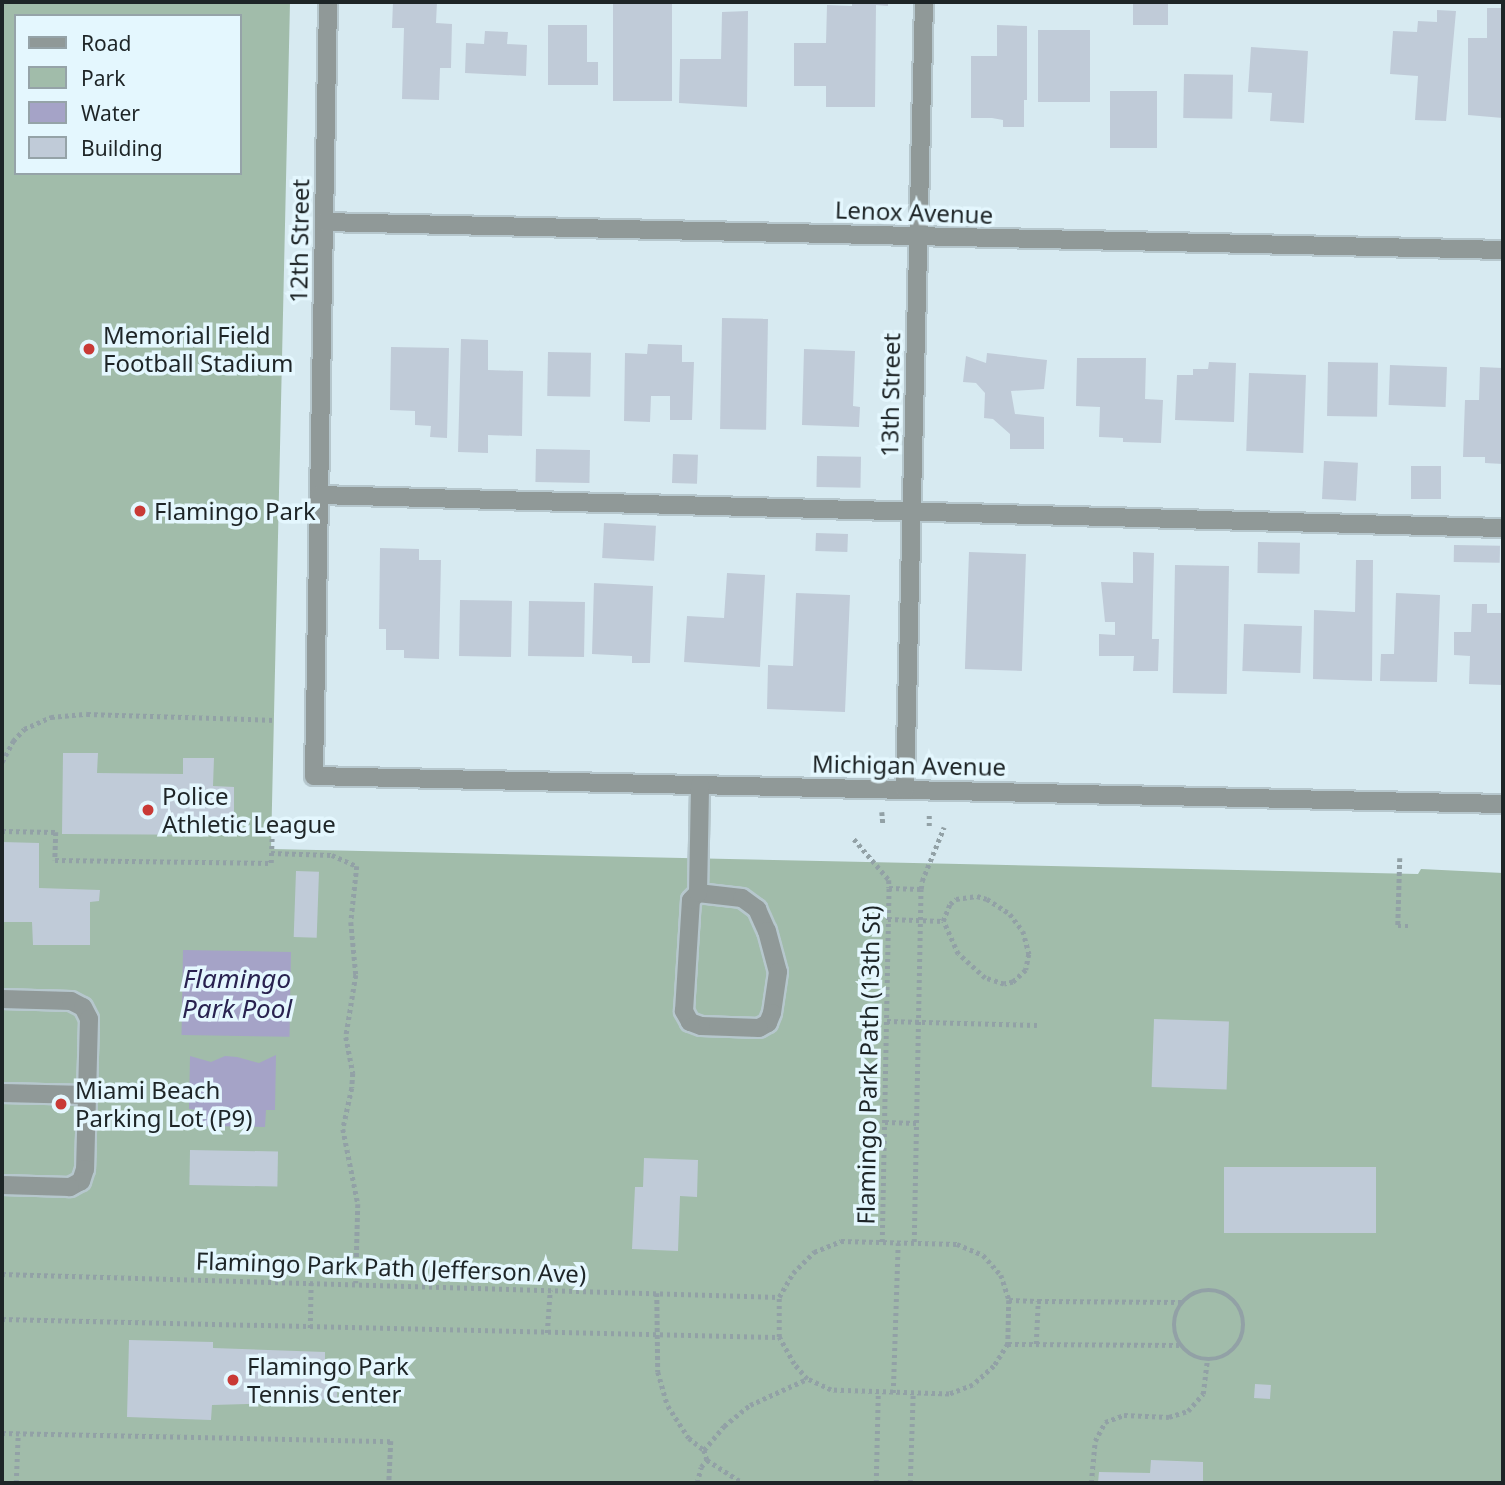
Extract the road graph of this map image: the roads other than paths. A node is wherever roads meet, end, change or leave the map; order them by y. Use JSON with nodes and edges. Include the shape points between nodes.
{"nodes":[{"id":1,"x":328,"y":2,"type":"edge"},
{"id":2,"x":924,"y":2,"type":"edge"},
{"id":3,"x":324,"y":222,"type":"junction"},
{"id":4,"x":918,"y":236,"type":"junction"},
{"id":5,"x":1503,"y":250,"type":"edge"},
{"id":6,"x":318,"y":495,"type":"junction"},
{"id":7,"x":912,"y":513,"type":"junction"},
{"id":8,"x":1503,"y":528,"type":"edge"},
{"id":9,"x":314,"y":776,"type":"joint"},
{"id":10,"x":700,"y":785,"type":"junction"},
{"id":11,"x":905,"y":790,"type":"junction"},
{"id":12,"x":1503,"y":804,"type":"edge"},
{"id":13,"x":698,"y":893,"type":"junction"},
{"id":14,"x":2,"y":999,"type":"edge"},
{"id":15,"x":2,"y":1093,"type":"edge"},
{"id":16,"x":87,"y":1096,"type":"junction"},
{"id":17,"x":2,"y":1185,"type":"edge"}],
"edges":[{"from":1,"to":3,"type":"street","name":"12th Street"},
{"from":2,"to":4,"type":"street","name":"13th Street"},
{"from":3,"to":4,"type":"street","name":"Lenox Avenue"},
{"from":3,"to":6,"type":"street","name":"12th Street"},
{"from":4,"to":5,"type":"street","name":"Lenox Avenue"},
{"from":4,"to":7,"type":"street","name":"13th Street"},
{"from":6,"to":7,"type":"street"},
{"from":6,"to":9,"type":"street","name":"12th Street"},
{"from":7,"to":8,"type":"street"},
{"from":7,"to":11,"type":"street","name":"13th Street"},
{"from":9,"to":10,"type":"street","name":"Michigan Avenue"},
{"from":10,"to":11,"type":"street","name":"Michigan Avenue"},
{"from":10,"to":13,"type":"street"},
{"from":11,"to":12,"type":"street","name":"Michigan Avenue"},
{"from":13,"to":13,"type":"street","via":[[742,898],[757,909],[768,931],[778,972],[772,1013],[768,1023],[759,1028],[701,1026],[690,1022],[684,1011],[691,900]]},
{"from":14,"to":16,"type":"street","via":[[71,1001],[83,1007],[89,1019]]},
{"from":15,"to":16,"type":"street"},
{"from":16,"to":17,"type":"street","via":[[81,1181],[70,1187]]}]}
